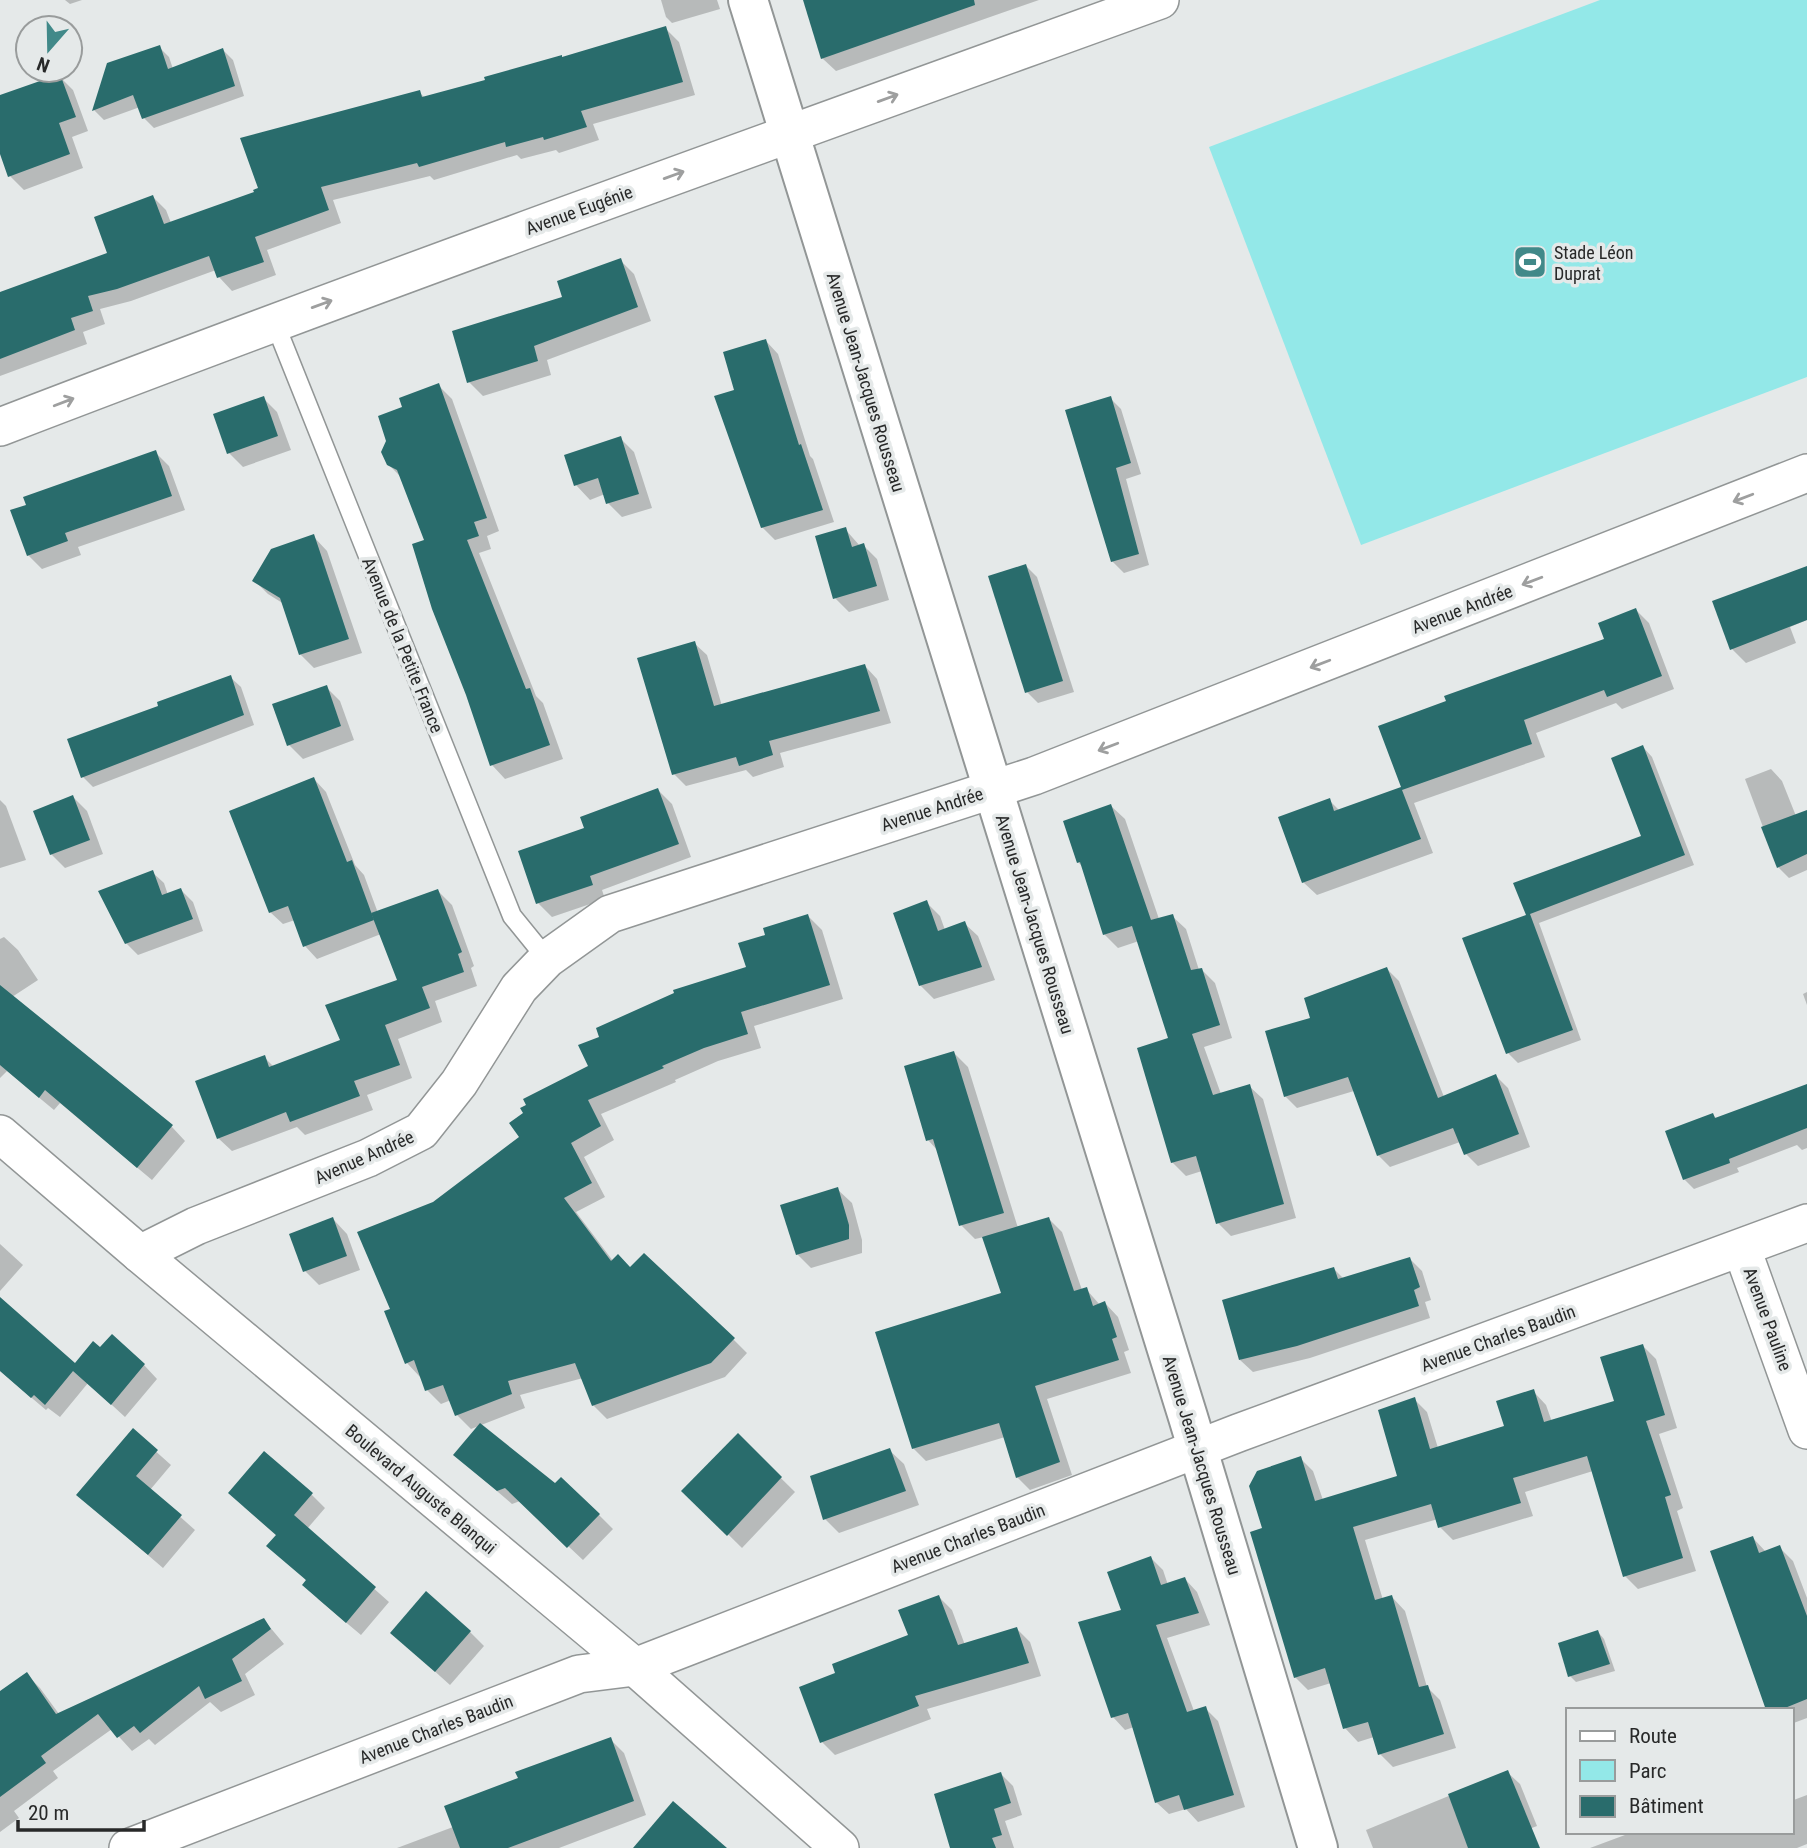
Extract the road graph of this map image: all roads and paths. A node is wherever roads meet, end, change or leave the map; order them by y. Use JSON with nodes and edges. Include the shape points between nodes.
{"nodes":[{"id":1,"x":748,"y":0,"type":"edge"},
{"id":2,"x":1160,"y":0,"type":"edge"},
{"id":3,"x":789,"y":134,"type":"junction"},
{"id":4,"x":274,"y":321,"type":"junction"},
{"id":5,"x":0,"y":427,"type":"edge"},
{"id":6,"x":1807,"y":473,"type":"edge"},
{"id":7,"x":993,"y":789,"type":"junction"},
{"id":8,"x":547,"y":959,"type":"junction"},
{"id":9,"x":0,"y":1134,"type":"edge"},
{"id":10,"x":1807,"y":1223,"type":"edge"},
{"id":11,"x":1742,"y":1249,"type":"junction"},
{"id":12,"x":140,"y":1254,"type":"junction"},
{"id":13,"x":1807,"y":1430,"type":"edge"},
{"id":14,"x":1198,"y":1450,"type":"junction"},
{"id":15,"x":635,"y":1667,"type":"junction"},
{"id":16,"x":128,"y":1848,"type":"edge"},
{"id":17,"x":839,"y":1848,"type":"edge"},
{"id":18,"x":1318,"y":1848,"type":"edge"}],
"edges":[{"from":1,"to":3,"type":"street","name":"Avenue Jean-Jacques Rousseau"},
{"from":3,"to":2,"type":"street","name":"Avenue Eugénie","one_way":true},
{"from":4,"to":3,"type":"street","name":"Avenue Eugénie","one_way":true},
{"from":3,"to":7,"type":"street","name":"Avenue Jean-Jacques Rousseau"},
{"from":5,"to":4,"type":"street","name":"Avenue Eugénie","one_way":true},
{"from":4,"to":8,"type":"lane","name":"Avenue de la Petite France","via":[[512,916]]},
{"from":6,"to":7,"type":"street","name":"Avenue Andrée","one_way":true},
{"from":7,"to":8,"type":"street","name":"Avenue Andrée","via":[[610,914]]},
{"from":7,"to":14,"type":"street","name":"Avenue Jean-Jacques Rousseau"},
{"from":8,"to":12,"type":"street","name":"Avenue Andrée","via":[[519,988],[459,1083],[421,1131]]},
{"from":9,"to":12,"type":"street","name":"Boulevard Auguste Blanqui"},
{"from":10,"to":11,"type":"street","name":"Avenue Charles Baudin"},
{"from":11,"to":13,"type":"street","name":"Avenue Pauline"},
{"from":11,"to":14,"type":"street","name":"Avenue Charles Baudin"},
{"from":12,"to":15,"type":"street","name":"Boulevard Auguste Blanqui"},
{"from":14,"to":15,"type":"street","name":"Avenue Charles Baudin"},
{"from":14,"to":18,"type":"street","name":"Avenue Jean-Jacques Rousseau"},
{"from":15,"to":16,"type":"street","name":"Avenue Charles Baudin","via":[[579,1674]]},
{"from":15,"to":17,"type":"street","name":"Boulevard Auguste Blanqui"}]}
